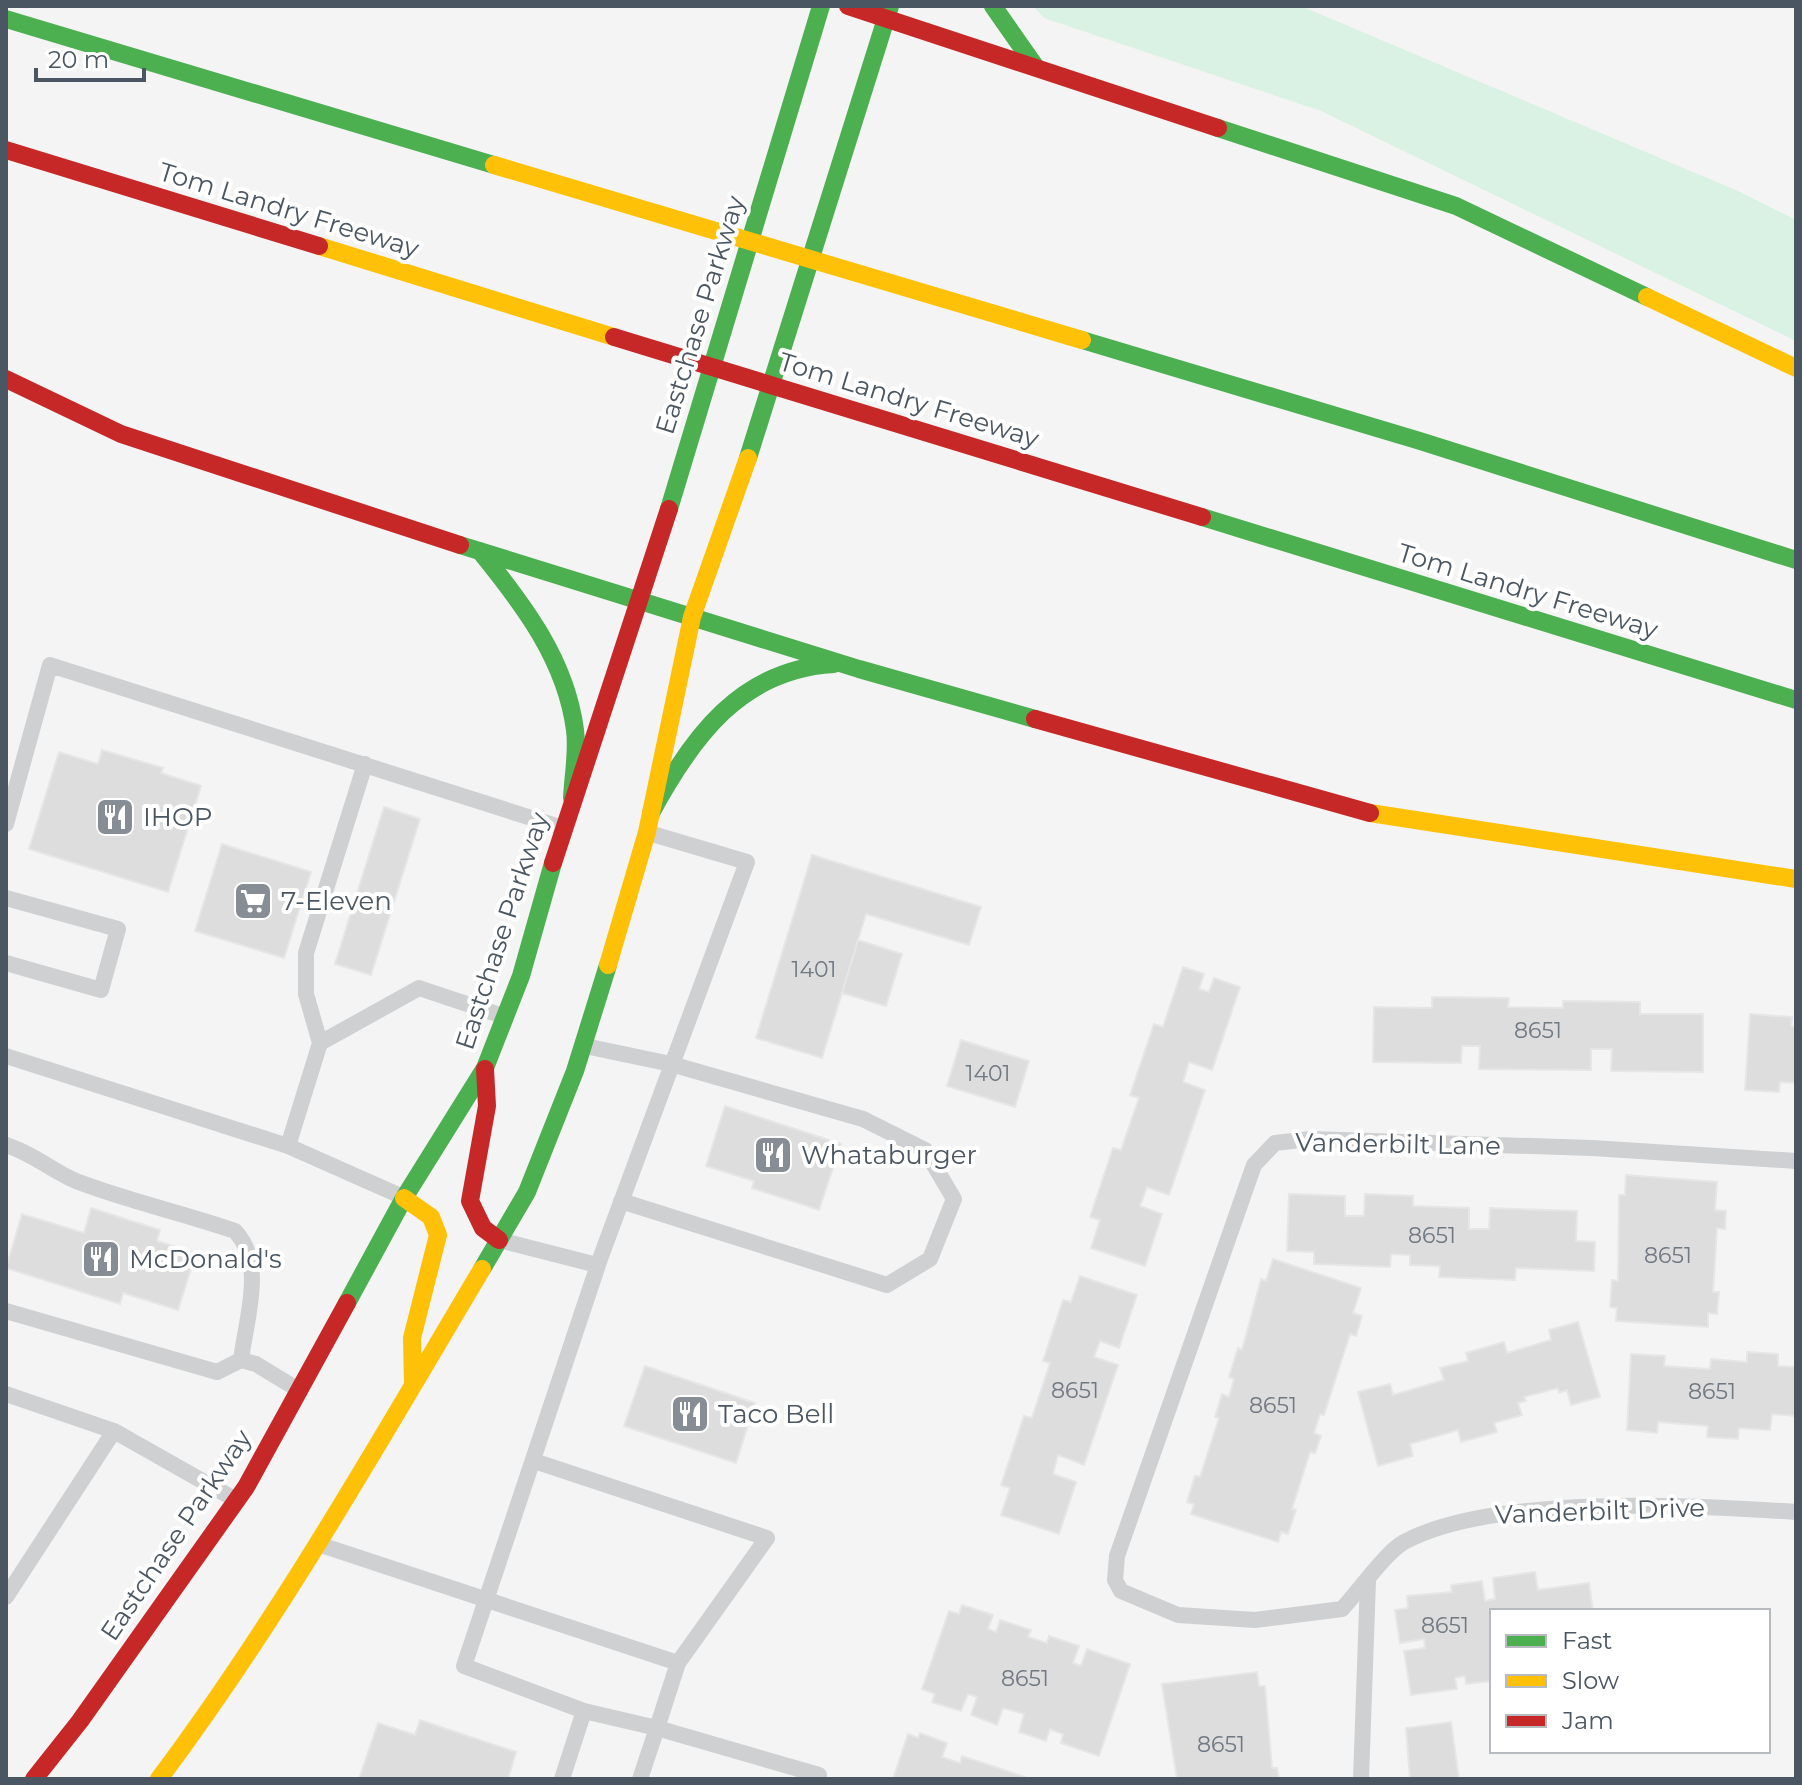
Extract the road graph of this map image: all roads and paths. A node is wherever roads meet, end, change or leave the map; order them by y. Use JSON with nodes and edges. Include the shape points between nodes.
{"nodes":[{"id":1,"x":821,"y":6,"type":"edge"},
{"id":2,"x":848,"y":6,"type":"edge"},
{"id":3,"x":993,"y":6,"type":"edge"},
{"id":4,"x":888,"y":12,"type":"edge"},
{"id":5,"x":6,"y":19,"type":"edge"},
{"id":6,"x":1035,"y":66,"type":"junction"},
{"id":7,"x":6,"y":150,"type":"edge"},
{"id":8,"x":1796,"y":368,"type":"edge"},
{"id":9,"x":6,"y":379,"type":"edge"},
{"id":10,"x":480,"y":551,"type":"junction"},
{"id":11,"x":1796,"y":560,"type":"edge"},
{"id":12,"x":639,"y":600,"type":"junction"},
{"id":13,"x":692,"y":617,"type":"junction"},
{"id":14,"x":841,"y":663,"type":"junction"},
{"id":15,"x":1796,"y":700,"type":"edge"},
{"id":16,"x":365,"y":764,"type":"junction"},
{"id":17,"x":572,"y":798,"type":"junction"},
{"id":18,"x":651,"y":813,"type":"junction"},
{"id":19,"x":6,"y":824,"type":"edge"},
{"id":20,"x":563,"y":829,"type":"junction"},
{"id":21,"x":647,"y":832,"type":"junction"},
{"id":22,"x":1796,"y":879,"type":"edge"},
{"id":23,"x":6,"y":898,"type":"edge"},
{"id":24,"x":6,"y":963,"type":"edge"},
{"id":25,"x":505,"y":1017,"type":"junction"},
{"id":26,"x":320,"y":1043,"type":"junction"},
{"id":27,"x":584,"y":1046,"type":"junction"},
{"id":28,"x":6,"y":1056,"type":"edge"},
{"id":29,"x":671,"y":1064,"type":"junction"},
{"id":30,"x":485,"y":1068,"type":"junction"},
{"id":31,"x":6,"y":1145,"type":"edge"},
{"id":32,"x":288,"y":1146,"type":"junction"},
{"id":33,"x":1796,"y":1161,"type":"edge"},
{"id":34,"x":404,"y":1198,"type":"junction"},
{"id":35,"x":621,"y":1201,"type":"junction"},
{"id":36,"x":499,"y":1240,"type":"junction"},
{"id":37,"x":597,"y":1265,"type":"junction"},
{"id":38,"x":6,"y":1311,"type":"edge"},
{"id":39,"x":241,"y":1360,"type":"junction"},
{"id":40,"x":413,"y":1388,"type":"junction"},
{"id":41,"x":299,"y":1390,"type":"junction"},
{"id":42,"x":6,"y":1394,"type":"edge"},
{"id":43,"x":114,"y":1431,"type":"junction"},
{"id":44,"x":534,"y":1461,"type":"junction"},
{"id":45,"x":237,"y":1500,"type":"junction"},
{"id":46,"x":1796,"y":1512,"type":"edge"},
{"id":47,"x":319,"y":1544,"type":"junction"},
{"id":48,"x":1115,"y":1580,"type":"joint"},
{"id":49,"x":1368,"y":1581,"type":"junction"},
{"id":50,"x":6,"y":1597,"type":"edge"},
{"id":51,"x":488,"y":1601,"type":"junction"},
{"id":52,"x":678,"y":1663,"type":"junction"},
{"id":53,"x":212,"y":1708,"type":"junction"},
{"id":54,"x":584,"y":1711,"type":"junction"},
{"id":55,"x":657,"y":1728,"type":"junction"},
{"id":56,"x":34,"y":1779,"type":"edge"},
{"id":57,"x":159,"y":1779,"type":"edge"},
{"id":58,"x":176,"y":1779,"type":"edge"},
{"id":59,"x":562,"y":1779,"type":"edge"},
{"id":60,"x":640,"y":1779,"type":"edge"},
{"id":61,"x":817,"y":1779,"type":"edge"},
{"id":62,"x":1361,"y":1779,"type":"edge"}],
"edges":[{"from":1,"to":12,"type":"main road","name":"Eastchase Parkway"},
{"from":2,"to":4,"type":"main road"},
{"from":3,"to":6,"type":"main road"},
{"from":4,"to":6,"type":"main road"},
{"from":4,"to":13,"type":"main road","via":[[732,509]]},
{"from":5,"to":11,"type":"main road","via":[[1420,441]]},
{"from":6,"to":8,"type":"main road","via":[[1456,206]]},
{"from":7,"to":15,"type":"main road","name":"Tom Landry Freeway"},
{"from":9,"to":10,"type":"main road","via":[[121,434]]},
{"from":10,"to":12,"type":"main road"},
{"from":10,"to":17,"type":"main road","via":[[525,606],[559,665],[575,731]]},
{"from":12,"to":13,"type":"main road"},
{"from":12,"to":17,"type":"main road","name":"Eastchase Parkway"},
{"from":13,"to":14,"type":"main road"},
{"from":13,"to":18,"type":"main road"},
{"from":14,"to":18,"type":"main road","via":[[793,668],[748,691],[709,723],[678,761]]},
{"from":14,"to":22,"type":"main road","via":[[1380,816]]},
{"from":16,"to":19,"type":"lane","via":[[50,665]]},
{"from":16,"to":20,"type":"lane"},
{"from":16,"to":26,"type":"lane","via":[[306,953],[306,994]]},
{"from":17,"to":20,"type":"main road","name":"Eastchase Parkway"},
{"from":18,"to":21,"type":"main road"},
{"from":20,"to":25,"type":"main road","name":"Eastchase Parkway"},
{"from":21,"to":27,"type":"main road"},
{"from":21,"to":29,"type":"lane","via":[[747,862]]},
{"from":23,"to":24,"type":"lane","via":[[118,929],[101,990]]},
{"from":25,"to":26,"type":"lane","via":[[419,988]]},
{"from":25,"to":30,"type":"main road","name":"Eastchase Parkway"},
{"from":26,"to":32,"type":"lane"},
{"from":27,"to":29,"type":"lane"},
{"from":27,"to":36,"type":"main road","via":[[527,1192]]},
{"from":28,"to":32,"type":"lane"},
{"from":29,"to":35,"type":"lane"},
{"from":29,"to":35,"type":"lane","via":[[863,1119],[925,1150],[954,1199],[930,1259],[887,1285]]},
{"from":30,"to":34,"type":"main road","name":"Eastchase Parkway"},
{"from":30,"to":36,"type":"main road","via":[[487,1106],[470,1201],[483,1228]]},
{"from":31,"to":39,"type":"lane","via":[[31,1153],[78,1181],[235,1231],[247,1244],[252,1280]]},
{"from":32,"to":34,"type":"lane"},
{"from":33,"to":48,"type":"lane","name":"Vanderbilt Lane","via":[[1577,1147],[1310,1139],[1275,1143],[1254,1165],[1117,1556]]},
{"from":34,"to":40,"type":"main road","via":[[431,1217],[438,1235],[412,1338]]},
{"from":34,"to":41,"type":"main road","name":"Eastchase Parkway"},
{"from":35,"to":37,"type":"lane"},
{"from":36,"to":37,"type":"lane"},
{"from":36,"to":40,"type":"main road"},
{"from":37,"to":44,"type":"lane"},
{"from":38,"to":39,"type":"lane","via":[[217,1372]]},
{"from":39,"to":41,"type":"lane"},
{"from":40,"to":47,"type":"main road"},
{"from":41,"to":45,"type":"main road","name":"Eastchase Parkway"},
{"from":42,"to":43,"type":"lane"},
{"from":43,"to":45,"type":"lane"},
{"from":43,"to":50,"type":"lane"},
{"from":44,"to":51,"type":"lane"},
{"from":44,"to":52,"type":"lane","via":[[767,1538]]},
{"from":45,"to":56,"type":"main road","name":"Eastchase Parkway"},
{"from":46,"to":49,"type":"lane","name":"Vanderbilt Drive","via":[[1620,1507],[1484,1516],[1402,1543]]},
{"from":47,"to":51,"type":"lane"},
{"from":47,"to":53,"type":"main road"},
{"from":48,"to":49,"type":"lane","name":"Vanderbilt Drive","via":[[1121,1591],[1178,1615],[1255,1620],[1342,1609]]},
{"from":49,"to":62,"type":"lane"},
{"from":51,"to":52,"type":"lane"},
{"from":51,"to":54,"type":"lane","via":[[464,1666]]},
{"from":52,"to":55,"type":"lane"},
{"from":53,"to":57,"type":"main road"},
{"from":53,"to":58,"type":"main road"},
{"from":54,"to":55,"type":"lane"},
{"from":54,"to":59,"type":"lane"},
{"from":55,"to":60,"type":"lane"},
{"from":55,"to":61,"type":"lane","via":[[819,1775]]}]}
